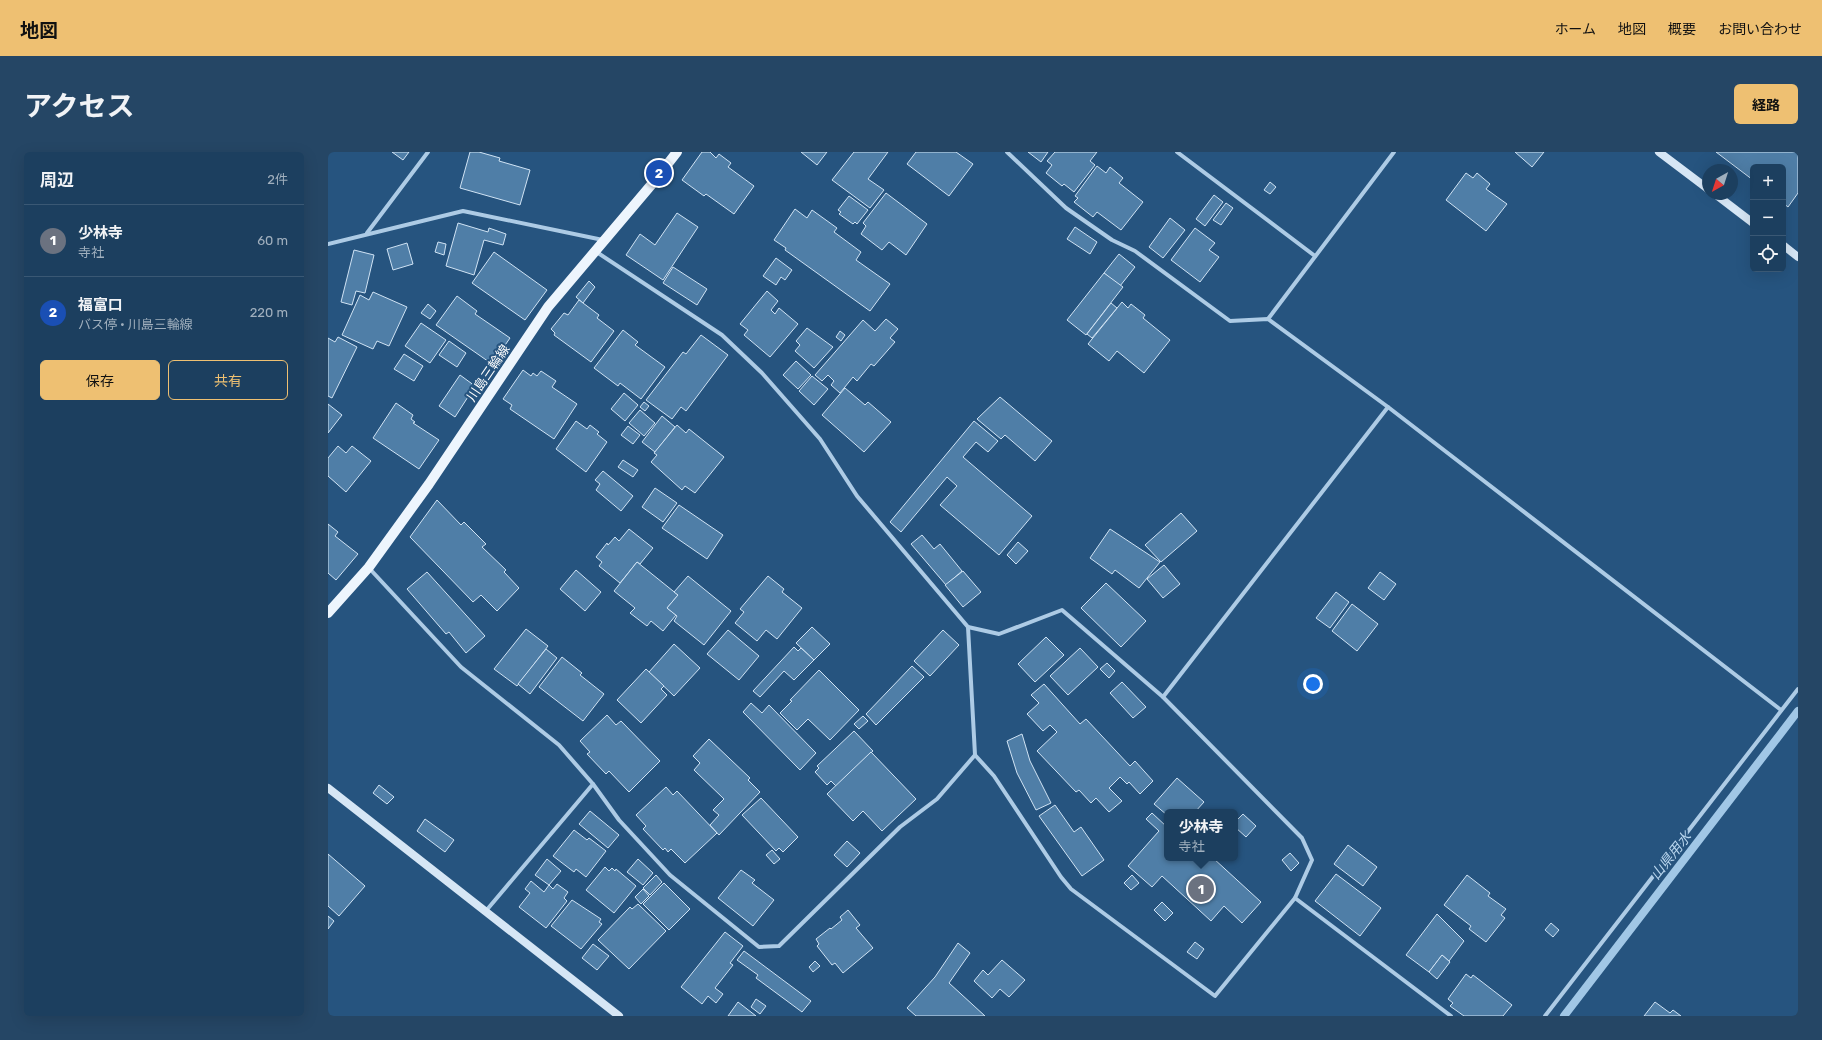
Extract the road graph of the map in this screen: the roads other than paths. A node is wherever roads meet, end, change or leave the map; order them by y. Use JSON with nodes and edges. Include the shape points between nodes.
{"nodes":[{"id":1,"x":428,"y":152,"type":"edge"},
{"id":2,"x":677,"y":152,"type":"edge"},
{"id":3,"x":1006,"y":152,"type":"edge"},
{"id":4,"x":1177,"y":152,"type":"edge"},
{"id":5,"x":1394,"y":152,"type":"edge"},
{"id":6,"x":1659,"y":152,"type":"edge"},
{"id":7,"x":1702,"y":184,"type":"edge"},
{"id":8,"x":1723,"y":200,"type":"edge"},
{"id":9,"x":1750,"y":221,"type":"edge"},
{"id":10,"x":366,"y":234,"type":"junction"},
{"id":11,"x":604,"y":240,"type":"junction"},
{"id":12,"x":328,"y":244,"type":"edge"},
{"id":13,"x":1786,"y":247,"type":"edge"},
{"id":14,"x":595,"y":251,"type":"junction"},
{"id":15,"x":1315,"y":256,"type":"junction"},
{"id":16,"x":1798,"y":257,"type":"edge"},
{"id":17,"x":1268,"y":319,"type":"junction"},
{"id":18,"x":1388,"y":407,"type":"junction"},
{"id":19,"x":369,"y":567,"type":"junction"},
{"id":20,"x":328,"y":613,"type":"edge"},
{"id":21,"x":968,"y":627,"type":"junction"},
{"id":22,"x":1798,"y":689,"type":"edge"},
{"id":23,"x":1163,"y":697,"type":"junction"},
{"id":24,"x":1781,"y":710,"type":"junction"},
{"id":25,"x":975,"y":755,"type":"junction"},
{"id":26,"x":593,"y":784,"type":"junction"},
{"id":27,"x":328,"y":788,"type":"edge"},
{"id":28,"x":1296,"y":898,"type":"junction"},
{"id":29,"x":485,"y":912,"type":"junction"},
{"id":30,"x":619,"y":1016,"type":"edge"},
{"id":31,"x":1450,"y":1016,"type":"edge"},
{"id":32,"x":1545,"y":1016,"type":"edge"}],
"edges":[{"from":1,"to":10,"type":"street"},
{"from":2,"to":11,"type":"main road","name":"川島三輪線"},
{"from":3,"to":17,"type":"street","via":[[1066,208],[1112,240],[1135,251],[1230,321]]},
{"from":4,"to":15,"type":"street"},
{"from":5,"to":15,"type":"street"},
{"from":6,"to":7,"type":"street"},
{"from":8,"to":9,"type":"street"},
{"from":10,"to":11,"type":"street","via":[[463,211]]},
{"from":10,"to":12,"type":"street"},
{"from":11,"to":14,"type":"main road","name":"川島三輪線"},
{"from":13,"to":16,"type":"street"},
{"from":14,"to":19,"type":"main road","name":"川島三輪線","via":[[548,307],[429,484]]},
{"from":14,"to":21,"type":"street","via":[[722,335],[762,373],[820,439],[857,496]]},
{"from":15,"to":17,"type":"street"},
{"from":17,"to":18,"type":"street"},
{"from":18,"to":23,"type":"street"},
{"from":18,"to":24,"type":"street"},
{"from":19,"to":20,"type":"main road","name":"川島三輪線"},
{"from":19,"to":26,"type":"street","via":[[460,667],[559,745]]},
{"from":21,"to":23,"type":"street","via":[[999,634],[1062,610]]},
{"from":21,"to":25,"type":"street"},
{"from":22,"to":24,"type":"street"},
{"from":23,"to":28,"type":"street","via":[[1302,838],[1312,860]]},
{"from":24,"to":32,"type":"street"},
{"from":25,"to":26,"type":"street","via":[[937,799],[900,827],[779,946],[759,947],[670,874],[619,820]]},
{"from":25,"to":28,"type":"street","via":[[994,776],[1060,877],[1071,889],[1215,996]]},
{"from":26,"to":29,"type":"street"},
{"from":27,"to":29,"type":"street"},
{"from":28,"to":31,"type":"street"},
{"from":29,"to":30,"type":"street"}]}
